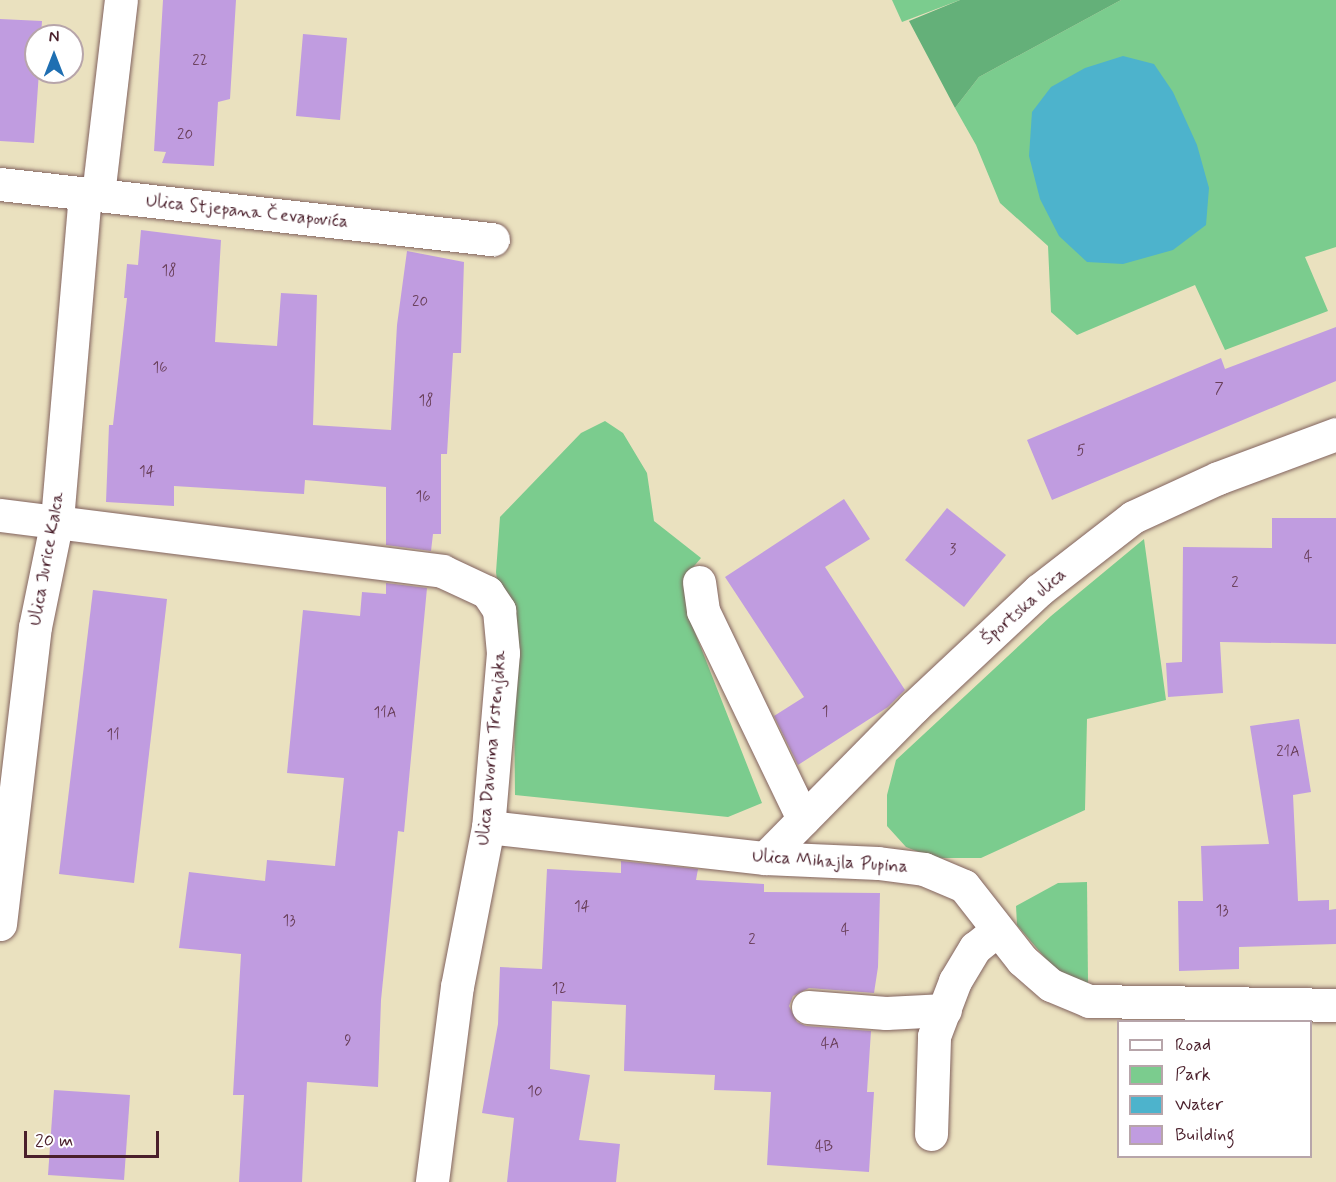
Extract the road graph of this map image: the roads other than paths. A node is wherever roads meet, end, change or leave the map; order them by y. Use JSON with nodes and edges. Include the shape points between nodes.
{"nodes":[{"id":1,"x":122,"y":0,"type":"edge"},
{"id":2,"x":0,"y":184,"type":"edge"},
{"id":3,"x":92,"y":195,"type":"junction"},
{"id":4,"x":493,"y":238,"type":"dead end"},
{"id":5,"x":1336,"y":434,"type":"edge"},
{"id":6,"x":0,"y":515,"type":"edge"},
{"id":7,"x":57,"y":520,"type":"junction"},
{"id":8,"x":699,"y":582,"type":"dead end"},
{"id":9,"x":803,"y":819,"type":"junction"},
{"id":10,"x":488,"y":827,"type":"junction"},
{"id":11,"x":765,"y":858,"type":"junction"},
{"id":12,"x":0,"y":924,"type":"edge"},
{"id":13,"x":996,"y":931,"type":"junction"},
{"id":14,"x":1336,"y":1005,"type":"edge"},
{"id":15,"x":808,"y":1007,"type":"dead end"},
{"id":16,"x":945,"y":1010,"type":"junction"},
{"id":17,"x":931,"y":1134,"type":"dead end"},
{"id":18,"x":432,"y":1182,"type":"edge"}],
"edges":[{"from":1,"to":3,"type":"street","name":"Ulica Jurice Kalca"},
{"from":2,"to":3,"type":"street","name":"Ulica Stjepana Čevapovića"},
{"from":3,"to":4,"type":"street","name":"Ulica Stjepana Čevapovića"},
{"from":3,"to":7,"type":"street","name":"Ulica Jurice Kalca"},
{"from":5,"to":9,"type":"street","name":"Športska ulica","via":[[1218,478],[1132,517],[1039,590],[914,707]]},
{"from":6,"to":7,"type":"street","name":"Ulica Davorina Trstenjaka"},
{"from":7,"to":10,"type":"street","name":"Ulica Davorina Trstenjaka","via":[[442,572],[487,592],[499,610],[502,653]]},
{"from":7,"to":12,"type":"street","name":"Ulica Jurice Kalca","via":[[35,627]]},
{"from":8,"to":9,"type":"street","via":[[703,611]]},
{"from":9,"to":11,"type":"street","name":"Športska ulica"},
{"from":10,"to":11,"type":"street","name":"Ulica Mihajla Pupina"},
{"from":10,"to":18,"type":"street","name":"Ulica Davorina Trstenjaka","via":[[457,986]]},
{"from":11,"to":13,"type":"street","name":"Ulica Mihajla Pupina","via":[[878,862],[924,869],[964,886]]},
{"from":13,"to":14,"type":"street","name":"Ulica Mihajla Pupina","via":[[1051,985],[1089,1001]]},
{"from":13,"to":16,"type":"street","via":[[975,948]]},
{"from":15,"to":16,"type":"street","via":[[886,1013]]},
{"from":16,"to":17,"type":"street","via":[[934,1036]]}]}
